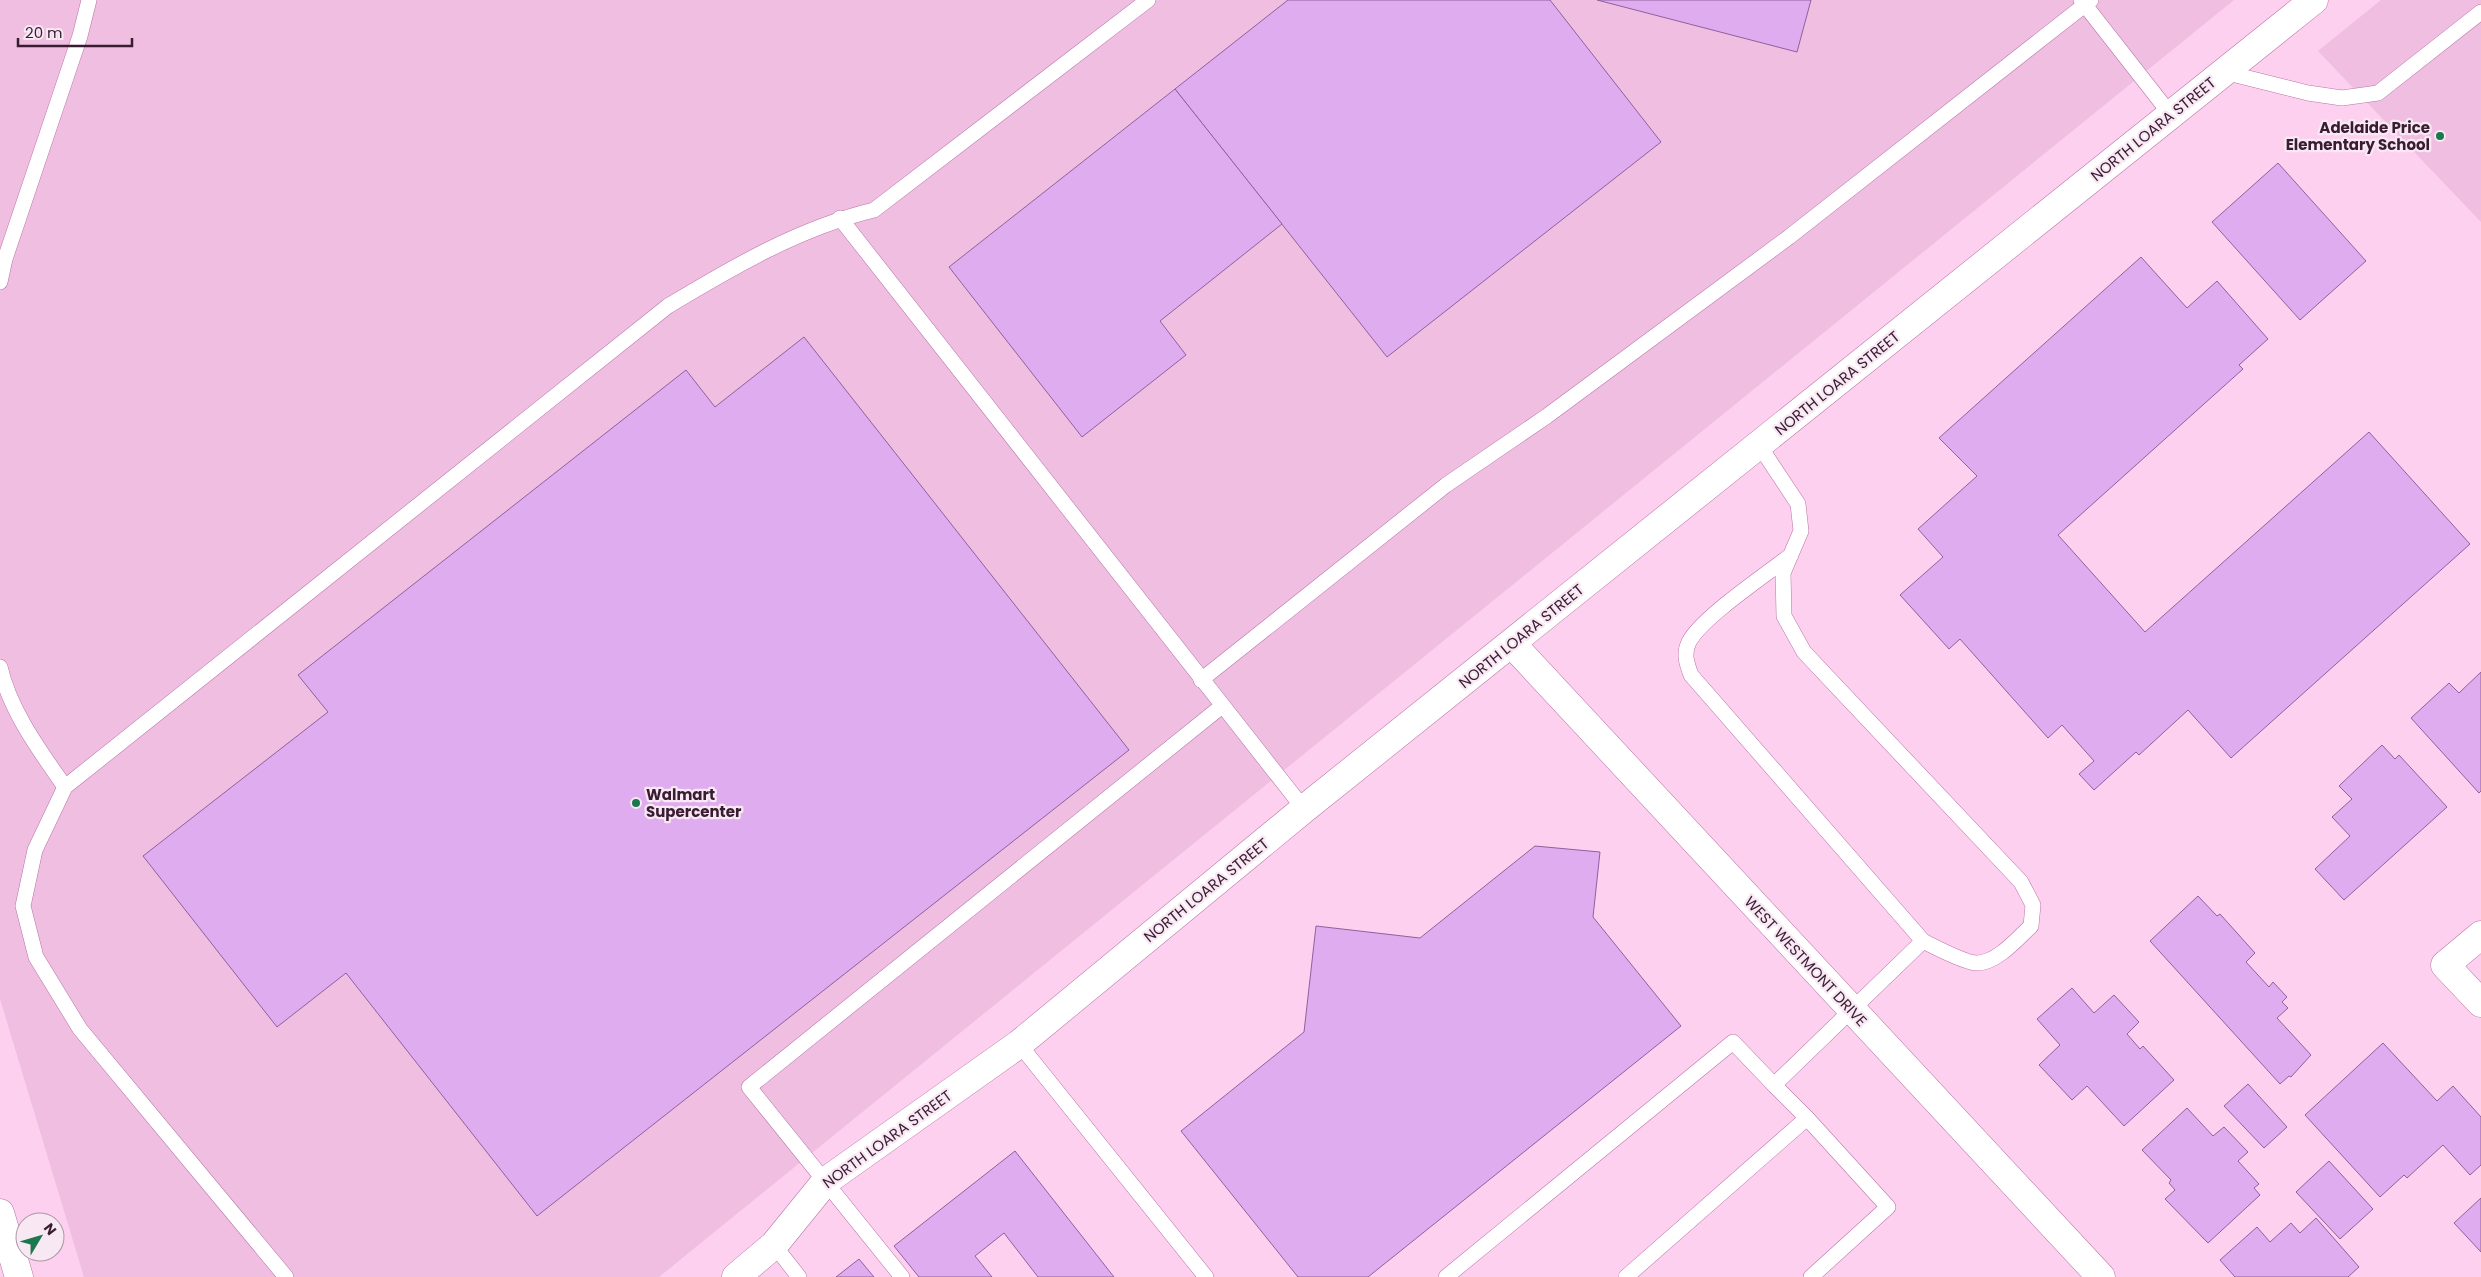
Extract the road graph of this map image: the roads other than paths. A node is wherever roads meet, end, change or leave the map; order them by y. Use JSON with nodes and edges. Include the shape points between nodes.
{"nodes":[{"id":1,"x":89,"y":0,"type":"edge"},
{"id":2,"x":1148,"y":0,"type":"edge"},
{"id":3,"x":2314,"y":0,"type":"edge"},
{"id":4,"x":2086,"y":2,"type":"edge"},
{"id":5,"x":2481,"y":12,"type":"edge"},
{"id":6,"x":2224,"y":72,"type":"junction"},
{"id":7,"x":2171,"y":115,"type":"junction"},
{"id":8,"x":840,"y":218,"type":"junction"},
{"id":9,"x":0,"y":282,"type":"edge"},
{"id":10,"x":1759,"y":445,"type":"junction"},
{"id":11,"x":1791,"y":555,"type":"junction"},
{"id":12,"x":1512,"y":644,"type":"junction"},
{"id":13,"x":0,"y":667,"type":"edge"},
{"id":14,"x":1201,"y":680,"type":"junction"},
{"id":15,"x":1222,"y":706,"type":"junction"},
{"id":16,"x":64,"y":787,"type":"junction"},
{"id":17,"x":1304,"y":810,"type":"junction"},
{"id":18,"x":2481,"y":934,"type":"edge"},
{"id":19,"x":1923,"y":941,"type":"junction"},
{"id":20,"x":2481,"y":1003,"type":"edge"},
{"id":21,"x":1852,"y":1010,"type":"junction"},
{"id":22,"x":1019,"y":1044,"type":"junction"},
{"id":23,"x":1774,"y":1085,"type":"junction"},
{"id":24,"x":1807,"y":1118,"type":"junction"},
{"id":25,"x":826,"y":1181,"type":"junction"},
{"id":26,"x":0,"y":1213,"type":"edge"},
{"id":27,"x":774,"y":1246,"type":"junction"},
{"id":28,"x":19,"y":1277,"type":"edge"},
{"id":29,"x":286,"y":1277,"type":"edge"},
{"id":30,"x":736,"y":1277,"type":"edge"},
{"id":31,"x":799,"y":1277,"type":"edge"},
{"id":32,"x":902,"y":1277,"type":"edge"},
{"id":33,"x":1206,"y":1277,"type":"edge"},
{"id":34,"x":1446,"y":1277,"type":"edge"},
{"id":35,"x":1626,"y":1277,"type":"edge"},
{"id":36,"x":1812,"y":1277,"type":"edge"},
{"id":37,"x":2101,"y":1277,"type":"edge"}],
"edges":[{"from":1,"to":9,"type":"lane"},
{"from":2,"to":8,"type":"lane","via":[[874,210]]},
{"from":3,"to":6,"type":"main road","name":"NORTH LOARA STREET"},
{"from":4,"to":7,"type":"lane"},
{"from":4,"to":14,"type":"lane","via":[[1789,237],[1547,416],[1446,485]]},
{"from":5,"to":6,"type":"lane","via":[[2378,93],[2342,98]]},
{"from":6,"to":7,"type":"main road","name":"NORTH LOARA STREET"},
{"from":7,"to":10,"type":"main road","name":"NORTH LOARA STREET"},
{"from":8,"to":14,"type":"lane"},
{"from":8,"to":16,"type":"lane","via":[[748,258],[668,306]]},
{"from":10,"to":11,"type":"lane","via":[[1798,504],[1801,531]]},
{"from":10,"to":12,"type":"main road","name":"NORTH LOARA STREET"},
{"from":11,"to":19,"type":"lane","via":[[1704,623],[1688,642],[1685,658],[1691,675]]},
{"from":11,"to":19,"type":"lane","via":[[1783,573],[1784,616],[1804,652],[2021,882],[2033,905],[2031,926],[2000,955],[1977,963]]},
{"from":12,"to":17,"type":"main road","name":"NORTH LOARA STREET"},
{"from":12,"to":21,"type":"main road","name":"WEST WESTMONT DRIVE"},
{"from":13,"to":16,"type":"lane","via":[[32,740]]},
{"from":14,"to":15,"type":"lane"},
{"from":15,"to":17,"type":"lane"},
{"from":15,"to":25,"type":"lane","via":[[749,1087]]},
{"from":16,"to":29,"type":"lane","via":[[35,850],[23,906],[36,957],[80,1029]]},
{"from":17,"to":22,"type":"main road","name":"NORTH LOARA STREET"},
{"from":18,"to":20,"type":"main road","via":[[2446,965]]},
{"from":19,"to":21,"type":"lane"},
{"from":21,"to":23,"type":"lane"},
{"from":21,"to":37,"type":"main road","name":"WEST WESTMONT DRIVE"},
{"from":22,"to":25,"type":"main road","name":"NORTH LOARA STREET"},
{"from":22,"to":33,"type":"lane"},
{"from":23,"to":24,"type":"lane"},
{"from":23,"to":34,"type":"lane","via":[[1733,1042]]},
{"from":24,"to":35,"type":"lane"},
{"from":24,"to":36,"type":"lane","via":[[1888,1207]]},
{"from":25,"to":27,"type":"main road","name":"NORTH LOARA STREET"},
{"from":25,"to":32,"type":"lane"},
{"from":26,"to":28,"type":"main road"},
{"from":27,"to":30,"type":"main road","name":"NORTH LOARA STREET"},
{"from":27,"to":31,"type":"lane"}]}
